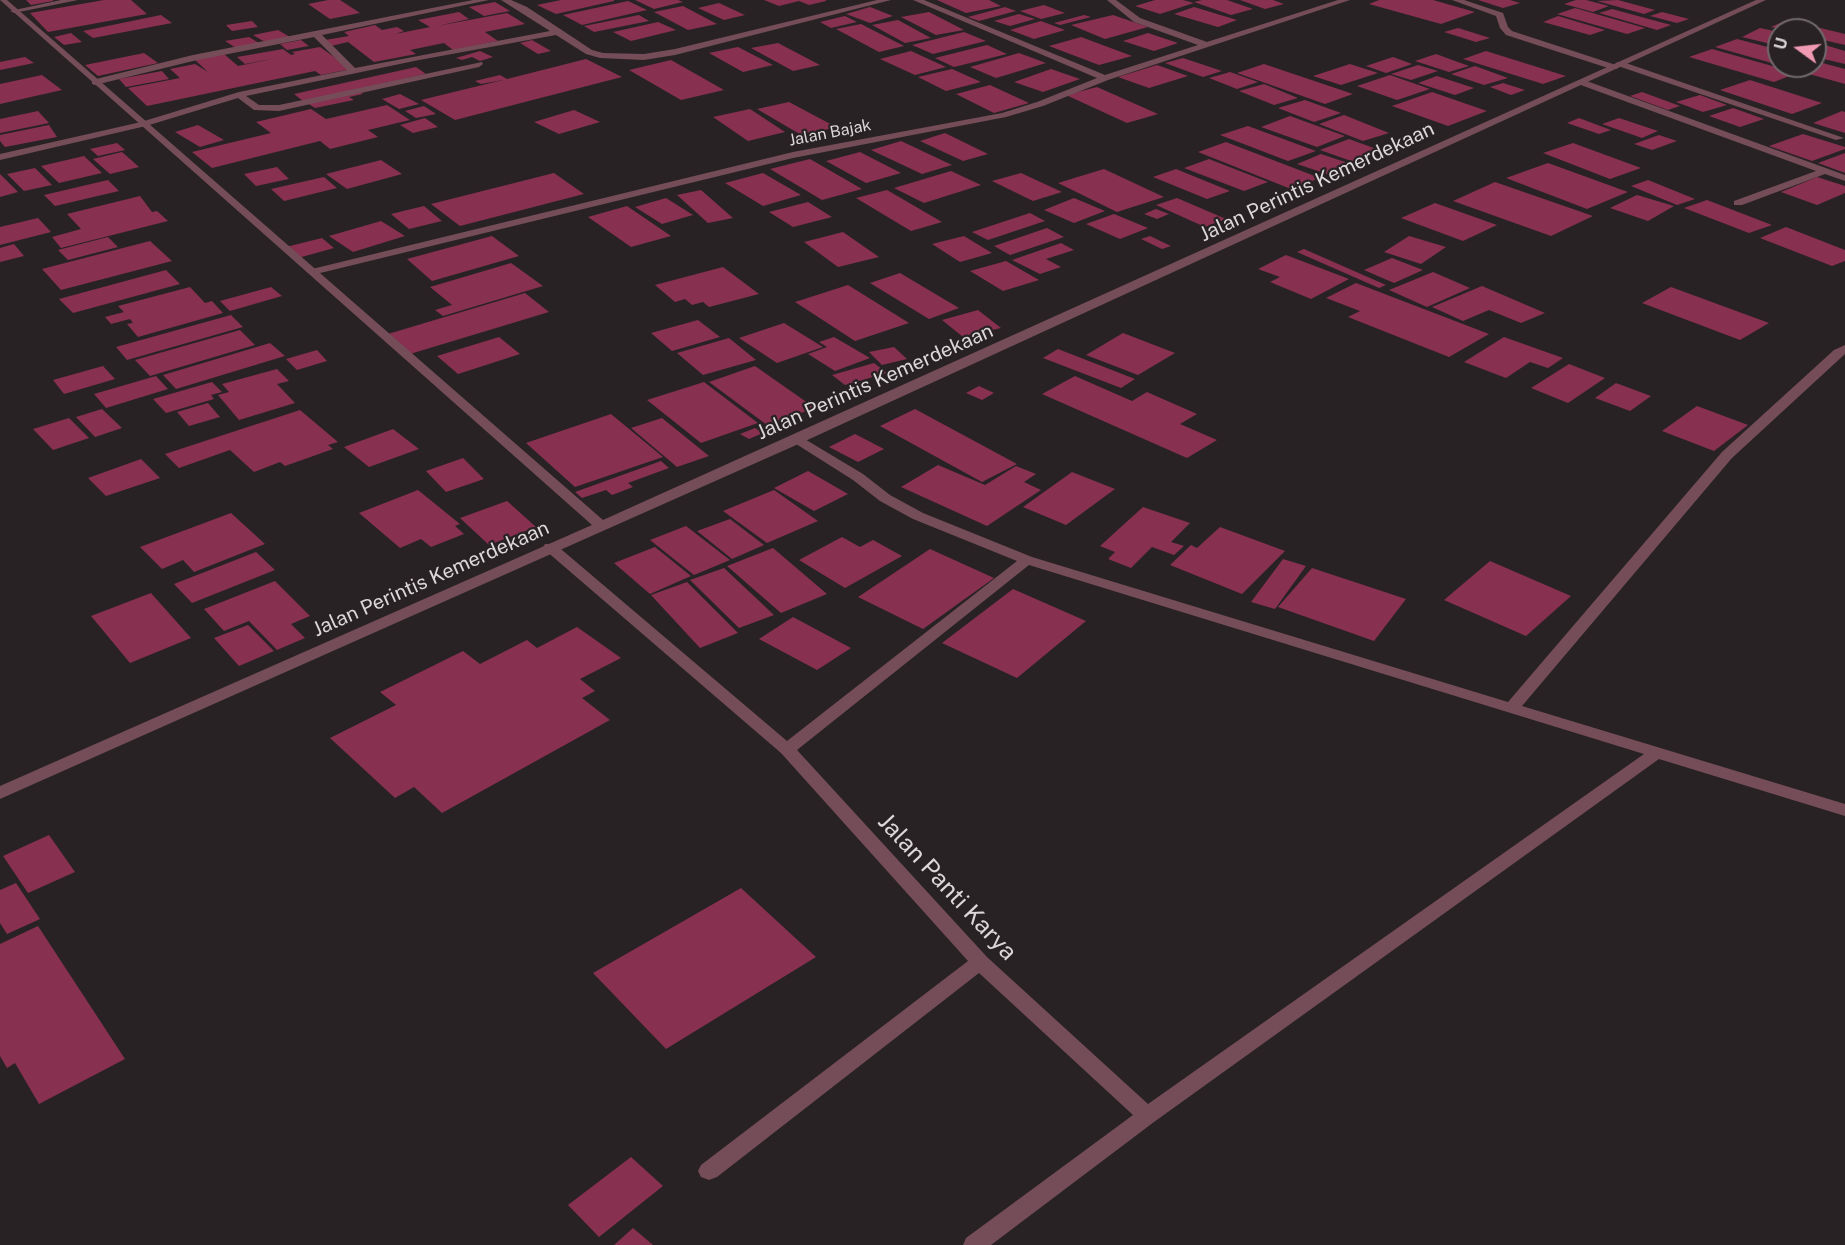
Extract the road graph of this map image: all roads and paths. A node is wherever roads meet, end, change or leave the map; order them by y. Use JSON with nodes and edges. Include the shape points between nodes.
{"nodes":[{"id":1,"x":2,"y":0,"type":"edge"},
{"id":2,"x":74,"y":0,"type":"edge"},
{"id":3,"x":485,"y":0,"type":"edge"},
{"id":4,"x":505,"y":0,"type":"edge"},
{"id":5,"x":887,"y":0,"type":"edge"},
{"id":6,"x":917,"y":0,"type":"edge"},
{"id":7,"x":1111,"y":0,"type":"edge"},
{"id":8,"x":1341,"y":0,"type":"edge"},
{"id":9,"x":1456,"y":0,"type":"edge"},
{"id":10,"x":1762,"y":0,"type":"edge"},
{"id":11,"x":14,"y":11,"type":"junction"},
{"id":12,"x":557,"y":32,"type":"junction"},
{"id":13,"x":316,"y":34,"type":"junction"},
{"id":14,"x":1206,"y":45,"type":"junction"},
{"id":15,"x":419,"y":57,"type":"junction"},
{"id":16,"x":479,"y":64,"type":"dead end"},
{"id":17,"x":1617,"y":65,"type":"junction"},
{"id":18,"x":352,"y":70,"type":"junction"},
{"id":19,"x":438,"y":73,"type":"junction"},
{"id":20,"x":1105,"y":78,"type":"junction"},
{"id":21,"x":95,"y":82,"type":"junction"},
{"id":22,"x":1581,"y":82,"type":"junction"},
{"id":23,"x":239,"y":95,"type":"junction"},
{"id":24,"x":143,"y":124,"type":"junction"},
{"id":25,"x":1839,"y":138,"type":"dead end"},
{"id":26,"x":0,"y":157,"type":"edge"},
{"id":27,"x":1824,"y":171,"type":"junction"},
{"id":28,"x":1845,"y":178,"type":"edge"},
{"id":29,"x":1738,"y":204,"type":"dead end"},
{"id":30,"x":312,"y":272,"type":"junction"},
{"id":31,"x":1845,"y":349,"type":"edge"},
{"id":32,"x":798,"y":439,"type":"junction"},
{"id":33,"x":600,"y":525,"type":"junction"},
{"id":34,"x":550,"y":547,"type":"junction"},
{"id":35,"x":1027,"y":560,"type":"junction"},
{"id":36,"x":1511,"y":708,"type":"junction"},
{"id":37,"x":787,"y":749,"type":"junction"},
{"id":38,"x":1655,"y":754,"type":"junction"},
{"id":39,"x":0,"y":793,"type":"edge"},
{"id":40,"x":1845,"y":810,"type":"edge"},
{"id":41,"x":980,"y":962,"type":"junction"},
{"id":42,"x":1147,"y":1116,"type":"junction"},
{"id":43,"x":709,"y":1171,"type":"dead end"},
{"id":44,"x":974,"y":1245,"type":"edge"}],
"edges":[{"from":1,"to":11,"type":"street"},
{"from":2,"to":11,"type":"street"},
{"from":3,"to":13,"type":"street"},
{"from":4,"to":12,"type":"street"},
{"from":5,"to":12,"type":"street","via":[[645,57],[603,56]]},
{"from":6,"to":20,"type":"street"},
{"from":7,"to":14,"type":"street","via":[[1137,20]]},
{"from":8,"to":14,"type":"street","name":"Jalan Bajak"},
{"from":9,"to":17,"type":"street","via":[[1500,15],[1509,33]]},
{"from":10,"to":17,"type":"street","name":"Jalan Perintis Kemerdekaan"},
{"from":11,"to":21,"type":"street"},
{"from":12,"to":15,"type":"street"},
{"from":13,"to":18,"type":"street"},
{"from":13,"to":21,"type":"street"},
{"from":14,"to":20,"type":"street","name":"Jalan Bajak"},
{"from":15,"to":18,"type":"street"},
{"from":15,"to":19,"type":"street"},
{"from":16,"to":19,"type":"street"},
{"from":17,"to":22,"type":"street","name":"Jalan Perintis Kemerdekaan"},
{"from":17,"to":25,"type":"street"},
{"from":18,"to":23,"type":"street"},
{"from":19,"to":23,"type":"street","via":[[279,108],[257,108]]},
{"from":20,"to":30,"type":"street","name":"Jalan Bajak","via":[[1003,115],[793,155]]},
{"from":21,"to":24,"type":"street"},
{"from":22,"to":27,"type":"street"},
{"from":22,"to":32,"type":"street","name":"Jalan Perintis Kemerdekaan"},
{"from":23,"to":24,"type":"street"},
{"from":24,"to":26,"type":"street"},
{"from":24,"to":30,"type":"street"},
{"from":27,"to":28,"type":"street"},
{"from":27,"to":29,"type":"street"},
{"from":30,"to":33,"type":"street"},
{"from":31,"to":36,"type":"street","via":[[1727,455]]},
{"from":32,"to":33,"type":"street","name":"Jalan Perintis Kemerdekaan"},
{"from":32,"to":35,"type":"street","via":[[918,516]]},
{"from":33,"to":34,"type":"street","name":"Jalan Perintis Kemerdekaan"},
{"from":34,"to":37,"type":"street","name":"Jalan Panti Karya"},
{"from":34,"to":39,"type":"street","name":"Jalan Perintis Kemerdekaan"},
{"from":35,"to":36,"type":"street"},
{"from":35,"to":37,"type":"street"},
{"from":36,"to":38,"type":"street"},
{"from":37,"to":41,"type":"street","name":"Jalan Panti Karya"},
{"from":38,"to":40,"type":"street"},
{"from":38,"to":42,"type":"street"},
{"from":41,"to":42,"type":"street","name":"Jalan Panti Karya"},
{"from":41,"to":43,"type":"street"},
{"from":42,"to":44,"type":"street"}]}
